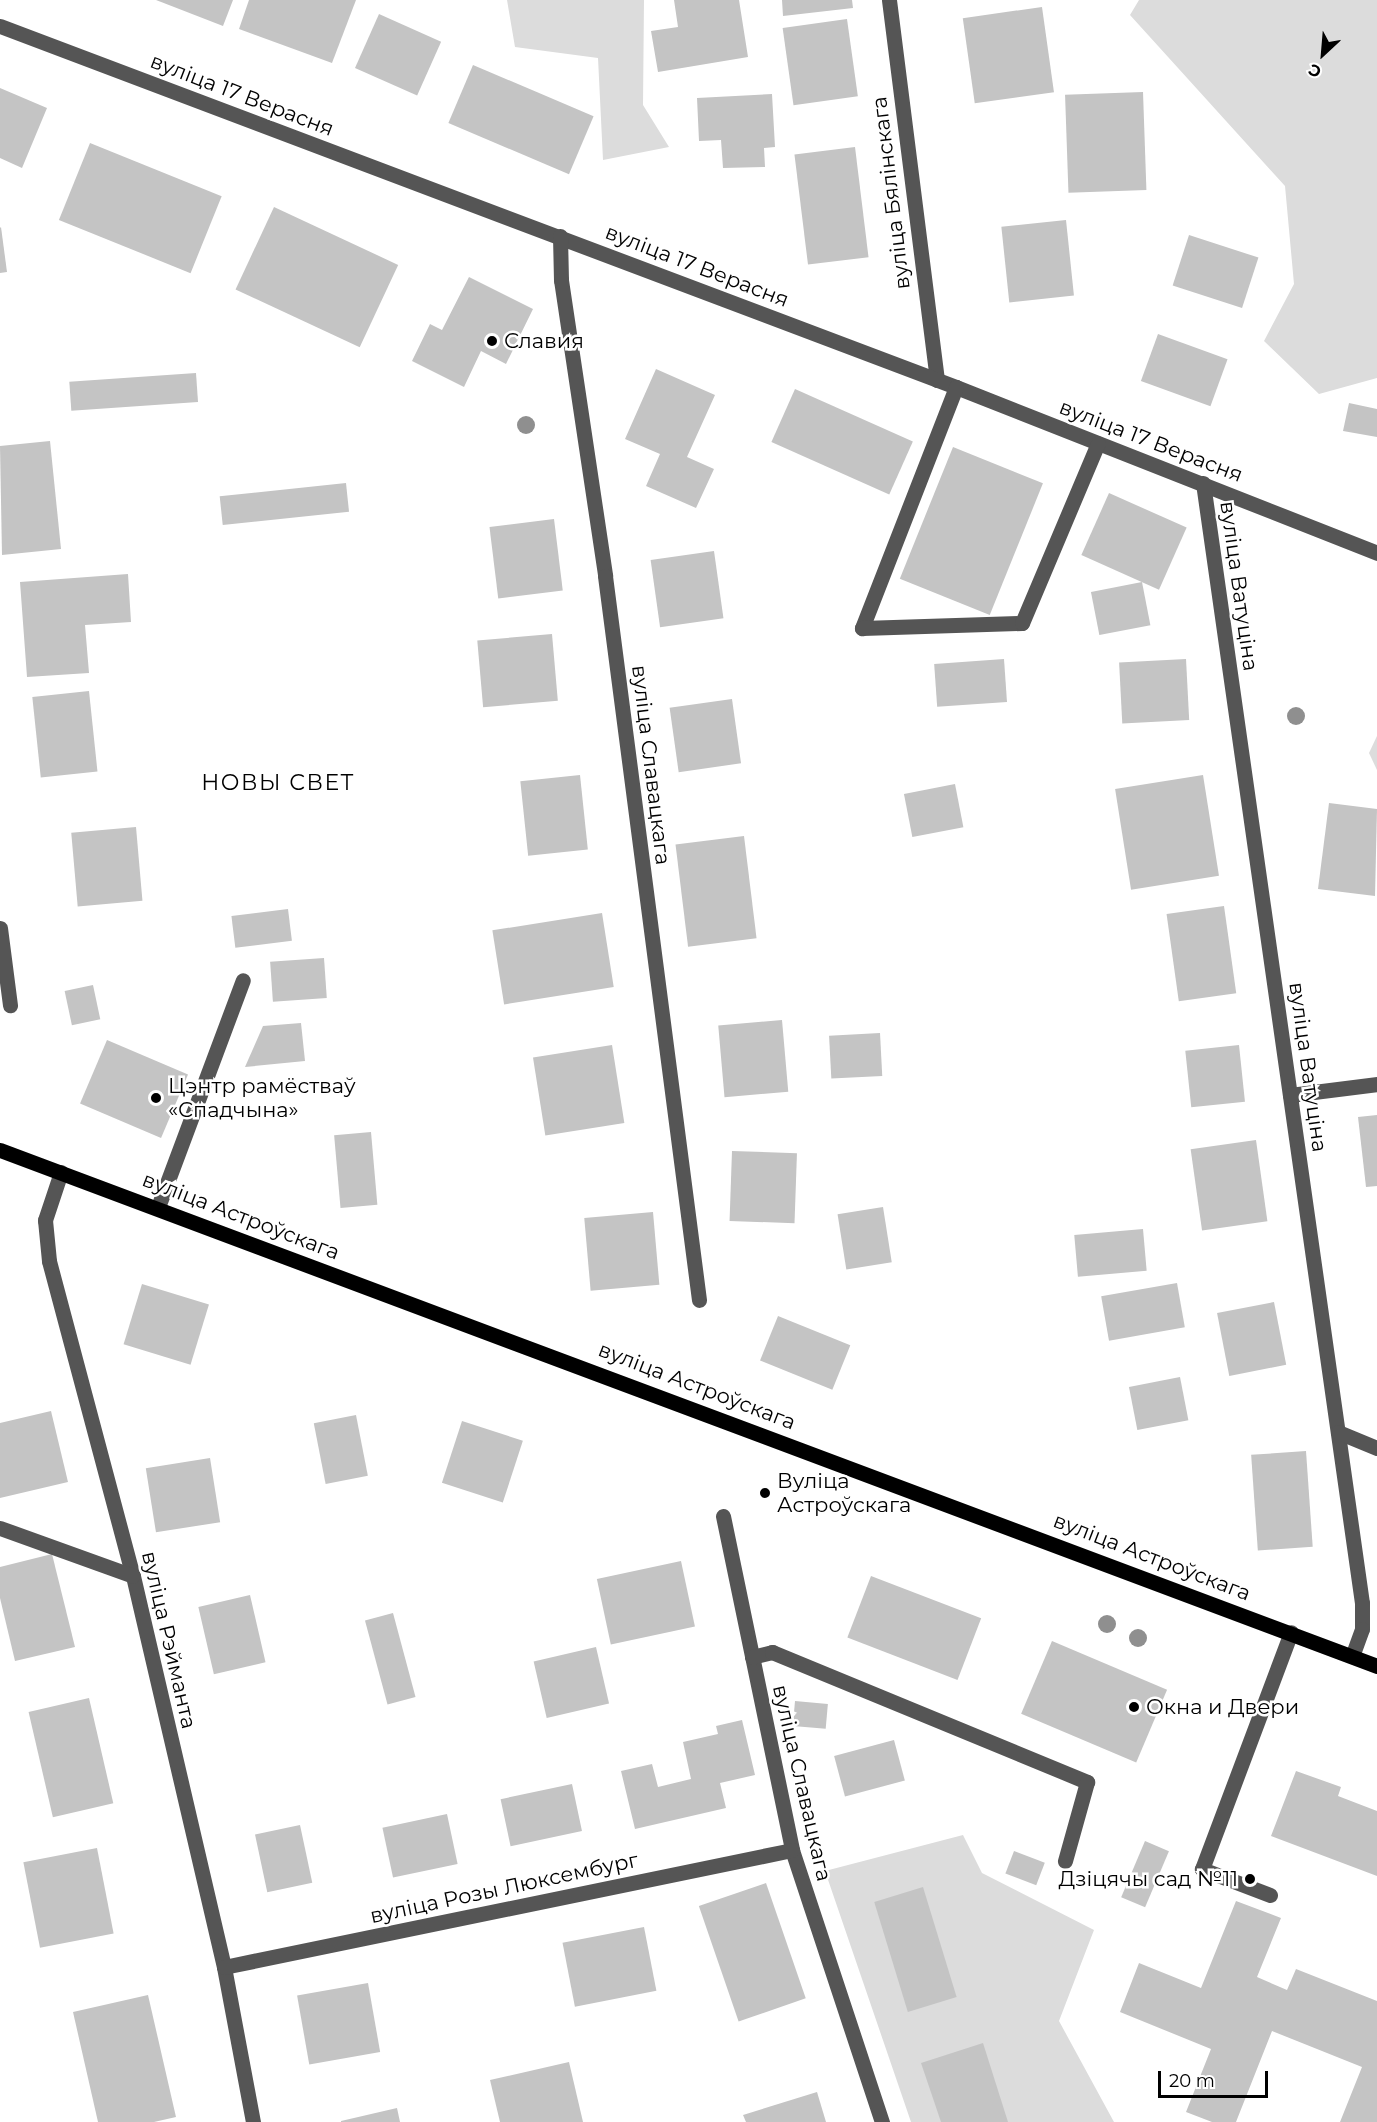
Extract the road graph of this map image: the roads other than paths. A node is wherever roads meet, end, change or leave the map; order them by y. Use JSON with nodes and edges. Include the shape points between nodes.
{"nodes":[{"id":1,"x":889,"y":0,"type":"edge"},
{"id":2,"x":0,"y":26,"type":"edge"},
{"id":3,"x":560,"y":236,"type":"junction"},
{"id":4,"x":937,"y":380,"type":"junction"},
{"id":5,"x":956,"y":387,"type":"junction"},
{"id":6,"x":1098,"y":442,"type":"junction"},
{"id":7,"x":1203,"y":483,"type":"junction"},
{"id":8,"x":1377,"y":553,"type":"edge"},
{"id":9,"x":0,"y":928,"type":"edge"},
{"id":10,"x":243,"y":980,"type":"dead end"},
{"id":11,"x":10,"y":1005,"type":"dead end"},
{"id":12,"x":1377,"y":1084,"type":"edge"},
{"id":13,"x":1290,"y":1095,"type":"junction"},
{"id":14,"x":0,"y":1150,"type":"edge"},
{"id":15,"x":61,"y":1172,"type":"junction"},
{"id":16,"x":158,"y":1207,"type":"junction"},
{"id":17,"x":699,"y":1300,"type":"dead end"},
{"id":18,"x":1338,"y":1432,"type":"junction"},
{"id":19,"x":1377,"y":1448,"type":"edge"},
{"id":20,"x":723,"y":1516,"type":"dead end"},
{"id":21,"x":0,"y":1528,"type":"edge"},
{"id":22,"x":133,"y":1576,"type":"junction"},
{"id":23,"x":1291,"y":1632,"type":"junction"},
{"id":24,"x":1352,"y":1656,"type":"junction"},
{"id":25,"x":752,"y":1657,"type":"junction"},
{"id":26,"x":1377,"y":1666,"type":"edge"},
{"id":27,"x":792,"y":1850,"type":"junction"},
{"id":28,"x":1065,"y":1862,"type":"dead end"},
{"id":29,"x":1270,"y":1895,"type":"dead end"},
{"id":30,"x":224,"y":1967,"type":"junction"},
{"id":31,"x":253,"y":2122,"type":"edge"},
{"id":32,"x":882,"y":2122,"type":"edge"}],
"edges":[{"from":1,"to":4,"type":"street","name":"вуліца Бялінскага"},
{"from":2,"to":3,"type":"street","name":"вуліца 17 Верасня"},
{"from":3,"to":4,"type":"street","name":"вуліца 17 Верасня"},
{"from":3,"to":17,"type":"street","name":"вуліца Славацкага","via":[[561,280],[605,576]]},
{"from":4,"to":5,"type":"street","name":"вуліца 17 Верасня"},
{"from":5,"to":6,"type":"street","name":"вуліца 17 Верасня"},
{"from":5,"to":6,"type":"street","via":[[862,628],[1022,623]]},
{"from":6,"to":7,"type":"street","name":"вуліца 17 Верасня"},
{"from":7,"to":8,"type":"street","name":"вуліца 17 Верасня"},
{"from":7,"to":13,"type":"street","name":"вуліца Ватуціна"},
{"from":9,"to":11,"type":"street"},
{"from":10,"to":16,"type":"street"},
{"from":12,"to":13,"type":"street"},
{"from":13,"to":18,"type":"street","name":"вуліца Ватуціна"},
{"from":14,"to":15,"type":"main road","name":"вуліца Астроўскага"},
{"from":15,"to":16,"type":"main road","name":"вуліца Астроўскага"},
{"from":15,"to":22,"type":"street","name":"вуліца Рэйманта","via":[[45,1220],[49,1261]]},
{"from":16,"to":23,"type":"main road","name":"вуліца Астроўскага"},
{"from":18,"to":19,"type":"street"},
{"from":18,"to":24,"type":"street","name":"вуліца Ватуціна","via":[[1362,1603],[1362,1629]]},
{"from":20,"to":25,"type":"street","name":"вуліца Славацкага"},
{"from":21,"to":22,"type":"street"},
{"from":22,"to":30,"type":"street","name":"вуліца Рэйманта"},
{"from":23,"to":24,"type":"main road","name":"вуліца Астроўскага"},
{"from":23,"to":29,"type":"street","via":[[1202,1869]]},
{"from":24,"to":26,"type":"main road","name":"вуліца Астроўскага"},
{"from":25,"to":27,"type":"street","name":"вуліца Славацкага"},
{"from":25,"to":28,"type":"street","via":[[772,1652],[1087,1782]]},
{"from":27,"to":30,"type":"street","name":"вуліца Розы Люксембург"},
{"from":27,"to":32,"type":"street","name":"вуліца Славацкага"},
{"from":30,"to":31,"type":"street","name":"вуліца Рэйманта"}]}
